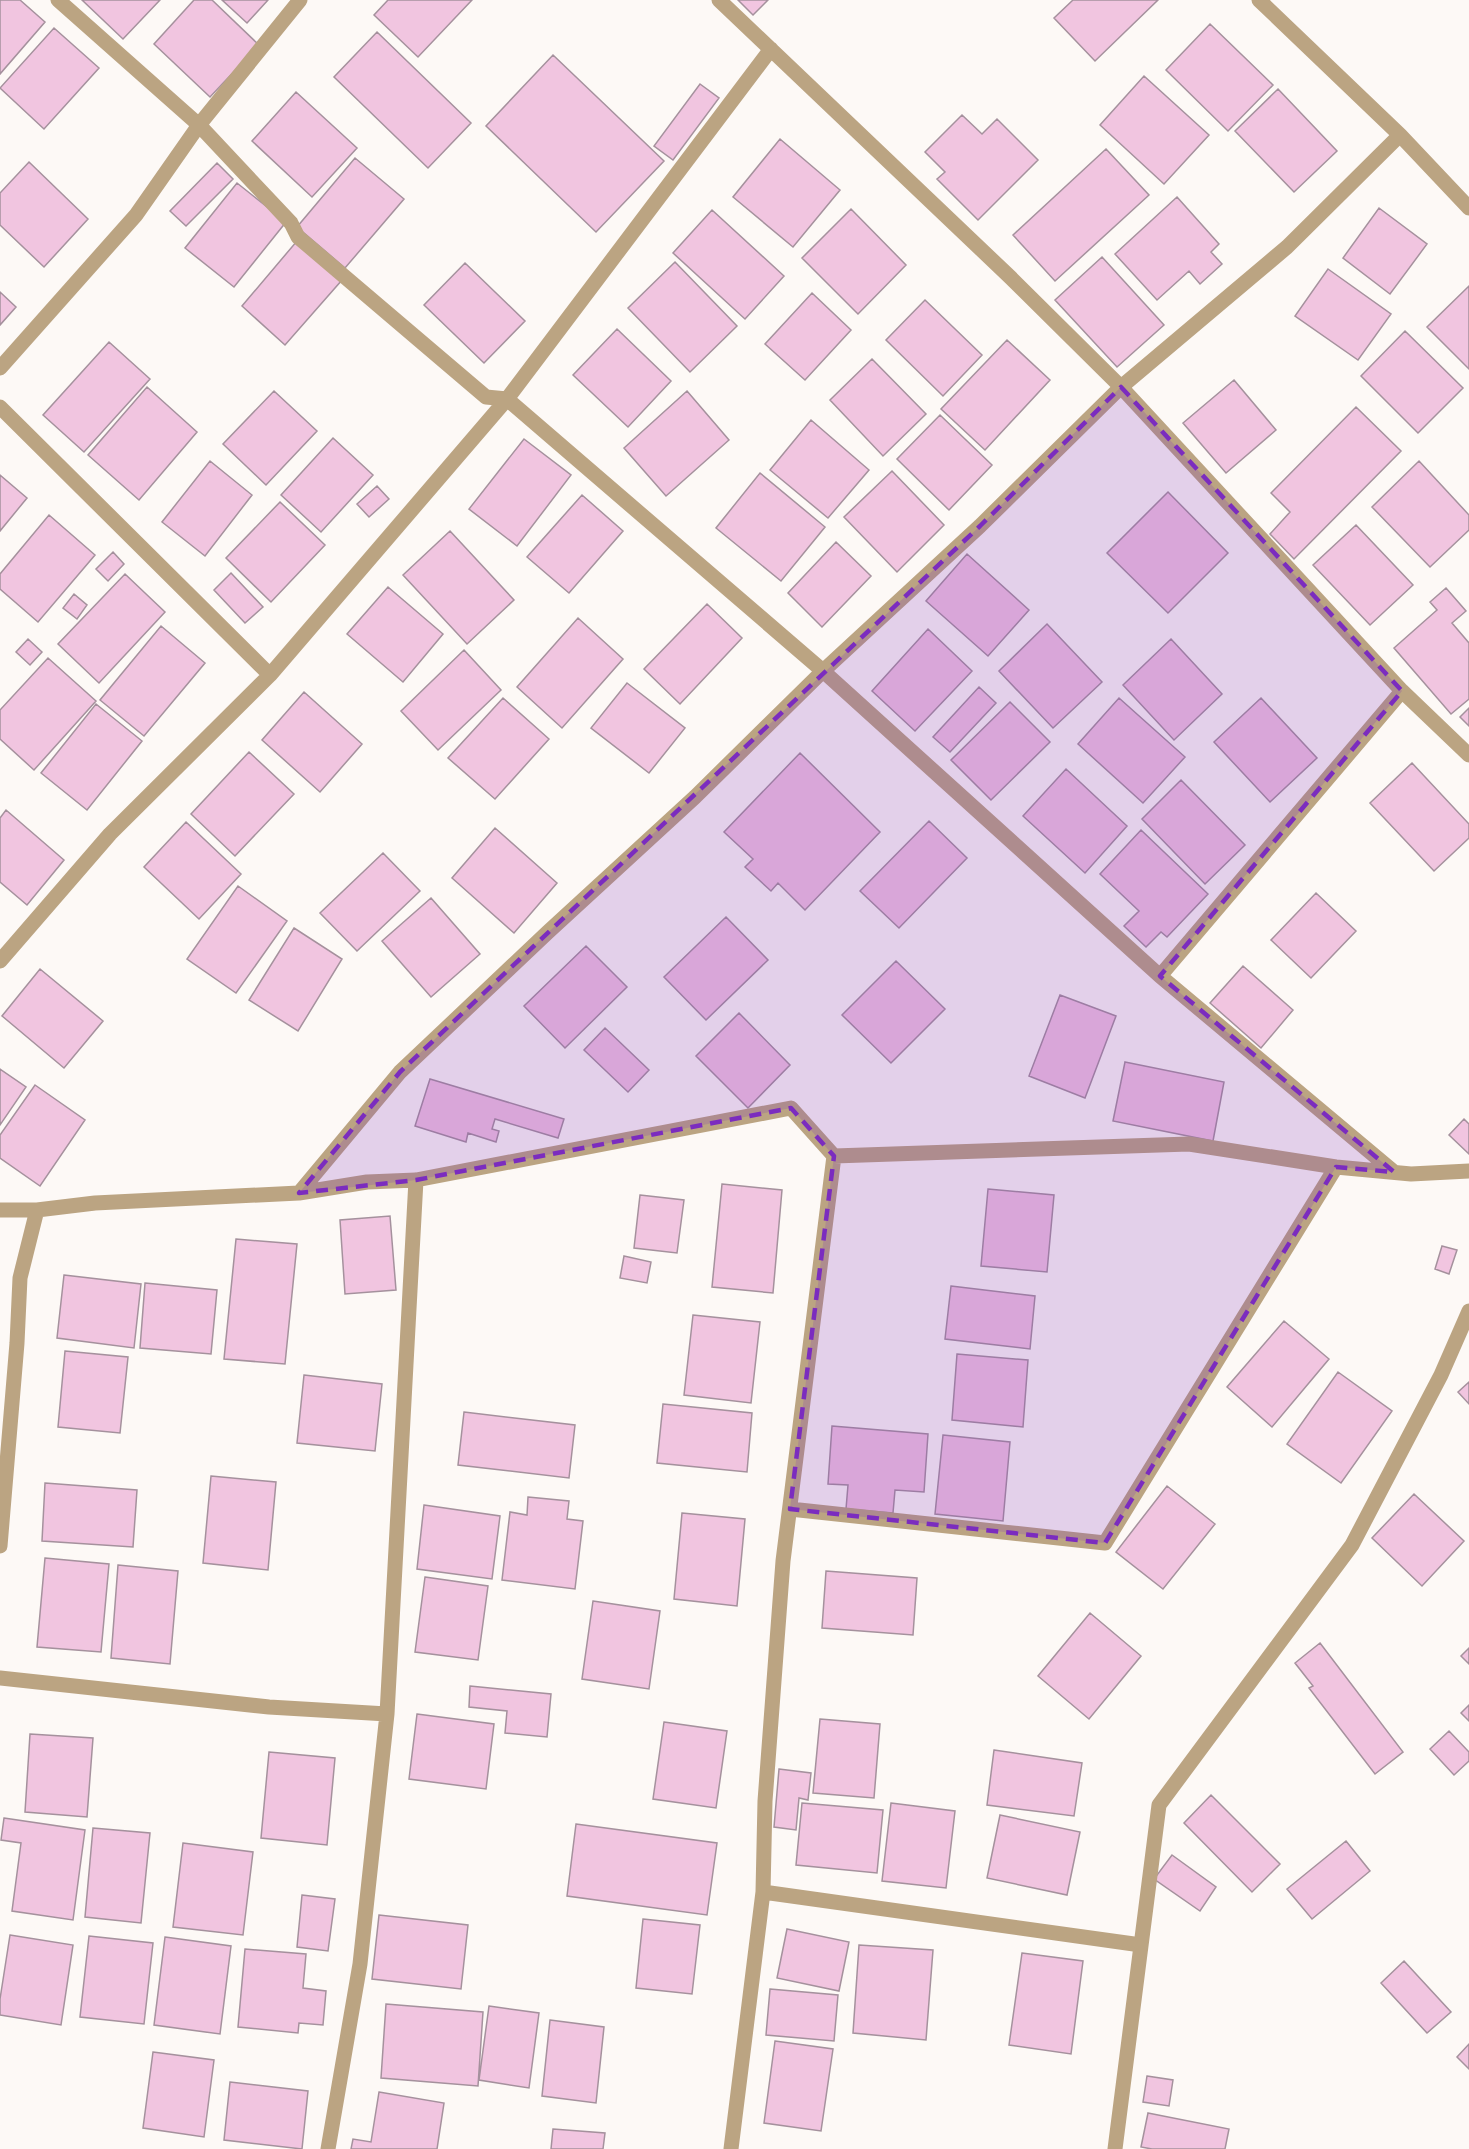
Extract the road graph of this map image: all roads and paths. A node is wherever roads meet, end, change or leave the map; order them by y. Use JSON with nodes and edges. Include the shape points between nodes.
{"nodes":[{"id":1,"x":58,"y":0,"type":"edge"},
{"id":2,"x":300,"y":0,"type":"edge"},
{"id":3,"x":719,"y":0,"type":"edge"},
{"id":4,"x":1259,"y":0,"type":"edge"},
{"id":5,"x":771,"y":49,"type":"junction"},
{"id":6,"x":199,"y":125,"type":"junction"},
{"id":7,"x":1400,"y":135,"type":"junction"},
{"id":8,"x":1469,"y":208,"type":"edge"},
{"id":9,"x":0,"y":369,"type":"edge"},
{"id":10,"x":1121,"y":387,"type":"junction"},
{"id":11,"x":507,"y":399,"type":"junction"},
{"id":12,"x":0,"y":407,"type":"edge"},
{"id":13,"x":823,"y":671,"type":"junction"},
{"id":14,"x":270,"y":675,"type":"junction"},
{"id":15,"x":1402,"y":691,"type":"junction"},
{"id":16,"x":1469,"y":755,"type":"edge"},
{"id":17,"x":0,"y":961,"type":"edge"},
{"id":18,"x":1160,"y":976,"type":"junction"},
{"id":19,"x":834,"y":1156,"type":"junction"},
{"id":20,"x":1336,"y":1167,"type":"junction"},
{"id":21,"x":1469,"y":1171,"type":"edge"},
{"id":22,"x":1394,"y":1172,"type":"junction"},
{"id":23,"x":416,"y":1180,"type":"junction"},
{"id":24,"x":299,"y":1193,"type":"junction"},
{"id":25,"x":0,"y":1210,"type":"edge"},
{"id":26,"x":37,"y":1210,"type":"junction"},
{"id":27,"x":1469,"y":1311,"type":"edge"},
{"id":28,"x":790,"y":1509,"type":"junction"},
{"id":29,"x":0,"y":1546,"type":"edge"},
{"id":30,"x":0,"y":1678,"type":"edge"},
{"id":31,"x":387,"y":1714,"type":"junction"},
{"id":32,"x":763,"y":1892,"type":"junction"},
{"id":33,"x":1141,"y":1945,"type":"junction"},
{"id":34,"x":328,"y":2149,"type":"edge"},
{"id":35,"x":730,"y":2149,"type":"edge"},
{"id":36,"x":1114,"y":2149,"type":"edge"}],
"edges":[{"from":1,"to":6,"type":"street"},
{"from":2,"to":6,"type":"street"},
{"from":3,"to":5,"type":"street"},
{"from":4,"to":7,"type":"street"},
{"from":5,"to":10,"type":"street"},
{"from":5,"to":11,"type":"street"},
{"from":6,"to":9,"type":"street","via":[[136,214]]},
{"from":6,"to":11,"type":"street","via":[[291,223],[298,237],[486,397]]},
{"from":7,"to":8,"type":"street"},
{"from":7,"to":10,"type":"street","via":[[1287,247]]},
{"from":10,"to":13,"type":"street","via":[[980,526]]},
{"from":10,"to":15,"type":"street"},
{"from":11,"to":13,"type":"street"},
{"from":11,"to":14,"type":"street"},
{"from":12,"to":14,"type":"street"},
{"from":13,"to":18,"type":"street"},
{"from":13,"to":24,"type":"street","via":[[695,797],[400,1071]]},
{"from":14,"to":17,"type":"street","via":[[110,834]]},
{"from":15,"to":16,"type":"street"},
{"from":15,"to":18,"type":"street"},
{"from":18,"to":22,"type":"street"},
{"from":19,"to":20,"type":"street","via":[[1189,1144]]},
{"from":19,"to":23,"type":"street","via":[[791,1108]]},
{"from":19,"to":28,"type":"street"},
{"from":20,"to":22,"type":"street"},
{"from":20,"to":28,"type":"street","via":[[1105,1543]]},
{"from":21,"to":22,"type":"street"},
{"from":23,"to":24,"type":"street","via":[[367,1182]]},
{"from":23,"to":31,"type":"street"},
{"from":24,"to":26,"type":"street","via":[[95,1203]]},
{"from":25,"to":26,"type":"street"},
{"from":26,"to":29,"type":"street","via":[[20,1278]]},
{"from":27,"to":33,"type":"street","via":[[1352,1545],[1159,1805]]},
{"from":28,"to":32,"type":"street","via":[[765,1801]]},
{"from":30,"to":31,"type":"street","via":[[269,1707]]},
{"from":31,"to":34,"type":"street","via":[[360,1964]]},
{"from":32,"to":33,"type":"street"},
{"from":32,"to":35,"type":"street"},
{"from":33,"to":36,"type":"street"}]}
